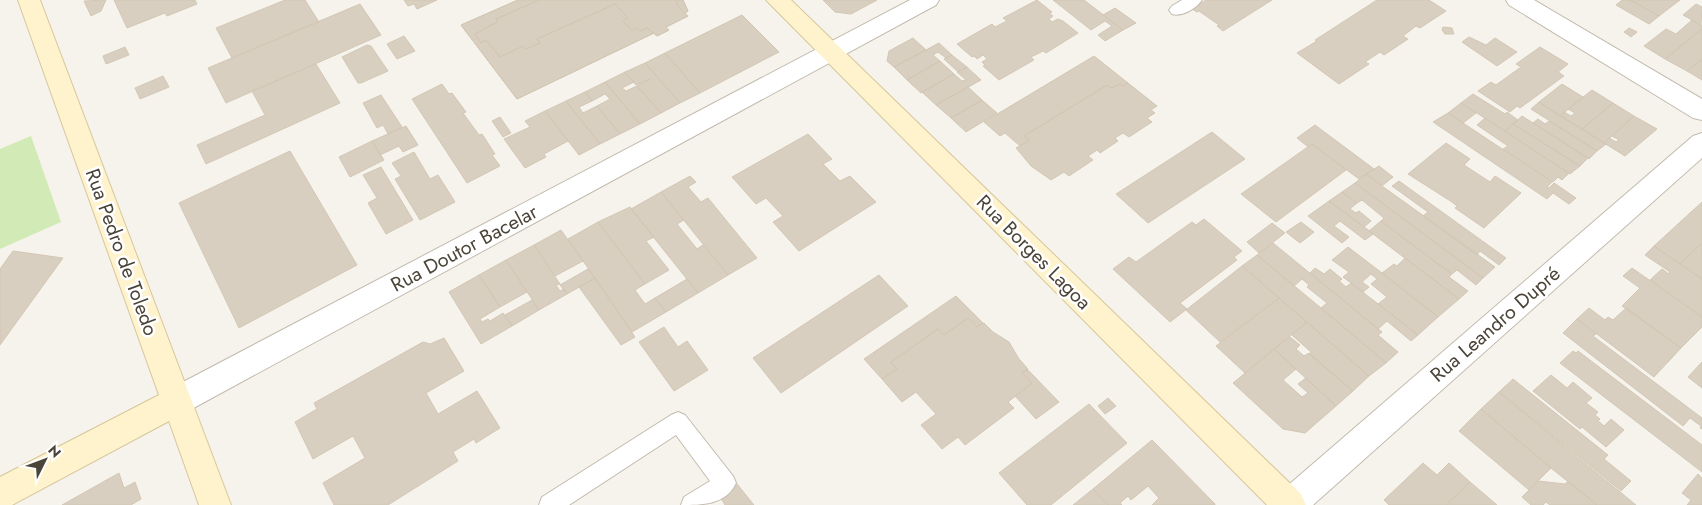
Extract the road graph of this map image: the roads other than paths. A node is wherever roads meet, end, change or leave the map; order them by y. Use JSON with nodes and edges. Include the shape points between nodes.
{"nodes":[{"id":1,"x":29,"y":0,"type":"edge"},
{"id":2,"x":777,"y":0,"type":"edge"},
{"id":3,"x":928,"y":0,"type":"edge"},
{"id":4,"x":1194,"y":0,"type":"edge"},
{"id":5,"x":1517,"y":0,"type":"edge"},
{"id":6,"x":1177,"y":10,"type":"dead end"},
{"id":7,"x":831,"y":52,"type":"junction"},
{"id":8,"x":1702,"y":111,"type":"edge"},
{"id":9,"x":1702,"y":143,"type":"edge"},
{"id":10,"x":177,"y":401,"type":"junction"},
{"id":11,"x":0,"y":494,"type":"edge"},
{"id":12,"x":215,"y":505,"type":"edge"},
{"id":13,"x":550,"y":505,"type":"edge"},
{"id":14,"x":692,"y":505,"type":"edge"},
{"id":15,"x":1290,"y":505,"type":"edge"}],
"edges":[{"from":1,"to":10,"type":"street","name":"Rua Pedro de Toledo"},
{"from":2,"to":7,"type":"street","name":"Rua Borges Lagoa"},
{"from":3,"to":7,"type":"street","name":"Rua Doutor Bacelar"},
{"from":4,"to":6,"type":"lane"},
{"from":5,"to":8,"type":"street"},
{"from":7,"to":10,"type":"street","name":"Rua Doutor Bacelar"},
{"from":7,"to":15,"type":"street","name":"Rua Borges Lagoa"},
{"from":9,"to":15,"type":"street","name":"Rua Leandro Dupré"},
{"from":10,"to":11,"type":"street","name":"Rua Doutor Bacelar"},
{"from":10,"to":12,"type":"street","name":"Rua Pedro de Toledo"},
{"from":13,"to":14,"type":"lane","via":[[678,422],[725,483]]}]}
